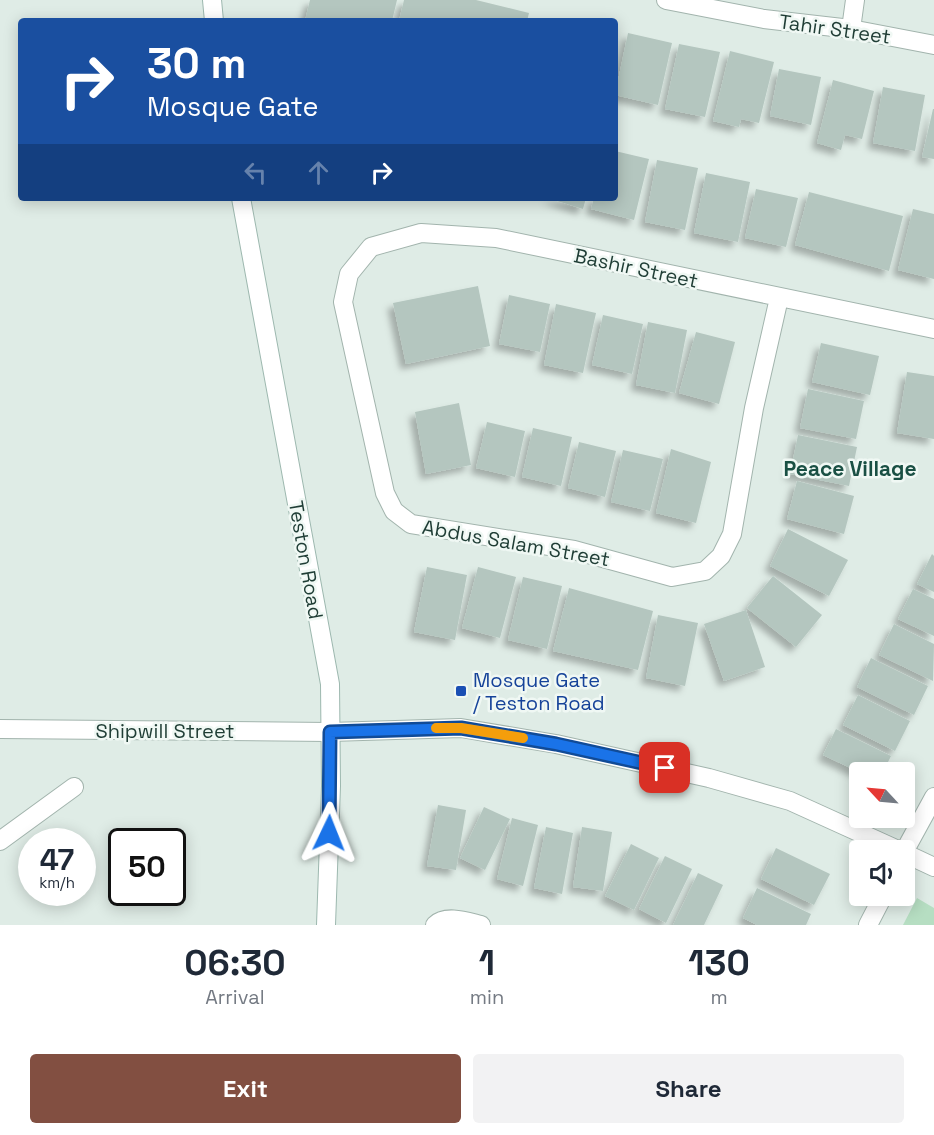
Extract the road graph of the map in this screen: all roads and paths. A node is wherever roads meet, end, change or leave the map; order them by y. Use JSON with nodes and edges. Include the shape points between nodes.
{"nodes":[{"id":1,"x":212,"y":0,"type":"edge"},
{"id":2,"x":666,"y":0,"type":"edge"},
{"id":3,"x":855,"y":0,"type":"edge"},
{"id":4,"x":214,"y":18,"type":"edge"},
{"id":5,"x":851,"y":29,"type":"junction"},
{"id":6,"x":934,"y":45,"type":"edge"},
{"id":7,"x":242,"y":201,"type":"edge"},
{"id":8,"x":349,"y":274,"type":"joint"},
{"id":9,"x":779,"y":298,"type":"junction"},
{"id":10,"x":934,"y":329,"type":"edge"},
{"id":11,"x":0,"y":729,"type":"edge"},
{"id":12,"x":330,"y":732,"type":"junction"},
{"id":13,"x":74,"y":787,"type":"dead end"},
{"id":14,"x":934,"y":797,"type":"edge"},
{"id":15,"x":876,"y":840,"type":"edge"},
{"id":16,"x":911,"y":840,"type":"edge"},
{"id":17,"x":0,"y":841,"type":"edge"},
{"id":18,"x":915,"y":858,"type":"edge"},
{"id":19,"x":934,"y":867,"type":"edge"},
{"id":20,"x":878,"y":906,"type":"edge"},
{"id":21,"x":326,"y":925,"type":"edge"},
{"id":22,"x":435,"y":925,"type":"edge"},
{"id":23,"x":481,"y":925,"type":"edge"},
{"id":24,"x":868,"y":925,"type":"edge"}],
"edges":[{"from":1,"to":4,"type":"street"},
{"from":2,"to":5,"type":"street","name":"Tahir Street","via":[[764,19]]},
{"from":3,"to":5,"type":"street"},
{"from":5,"to":6,"type":"street","name":"Tahir Street"},
{"from":7,"to":12,"type":"street","name":"Teston Road","via":[[330,684]]},
{"from":8,"to":9,"type":"street","name":"Bashir Street","via":[[371,247],[421,233],[496,238]]},
{"from":8,"to":9,"type":"street","name":"Abdus Salam Street","via":[[343,302],[386,493],[394,511],[411,524],[574,550],[672,577],[705,571],[721,555],[732,534],[754,408]]},
{"from":9,"to":10,"type":"street","name":"Bashir Street"},
{"from":11,"to":12,"type":"street","name":"Shipwill Street"},
{"from":12,"to":15,"type":"street","name":"Shipwill Street","via":[[461,728],[556,744],[709,778],[790,801]]},
{"from":12,"to":21,"type":"street","name":"Teston Road"},
{"from":13,"to":17,"type":"street"},
{"from":14,"to":16,"type":"street"},
{"from":18,"to":19,"type":"street"},
{"from":20,"to":24,"type":"street"},
{"from":22,"to":23,"type":"street","via":[[451,920]]}]}
